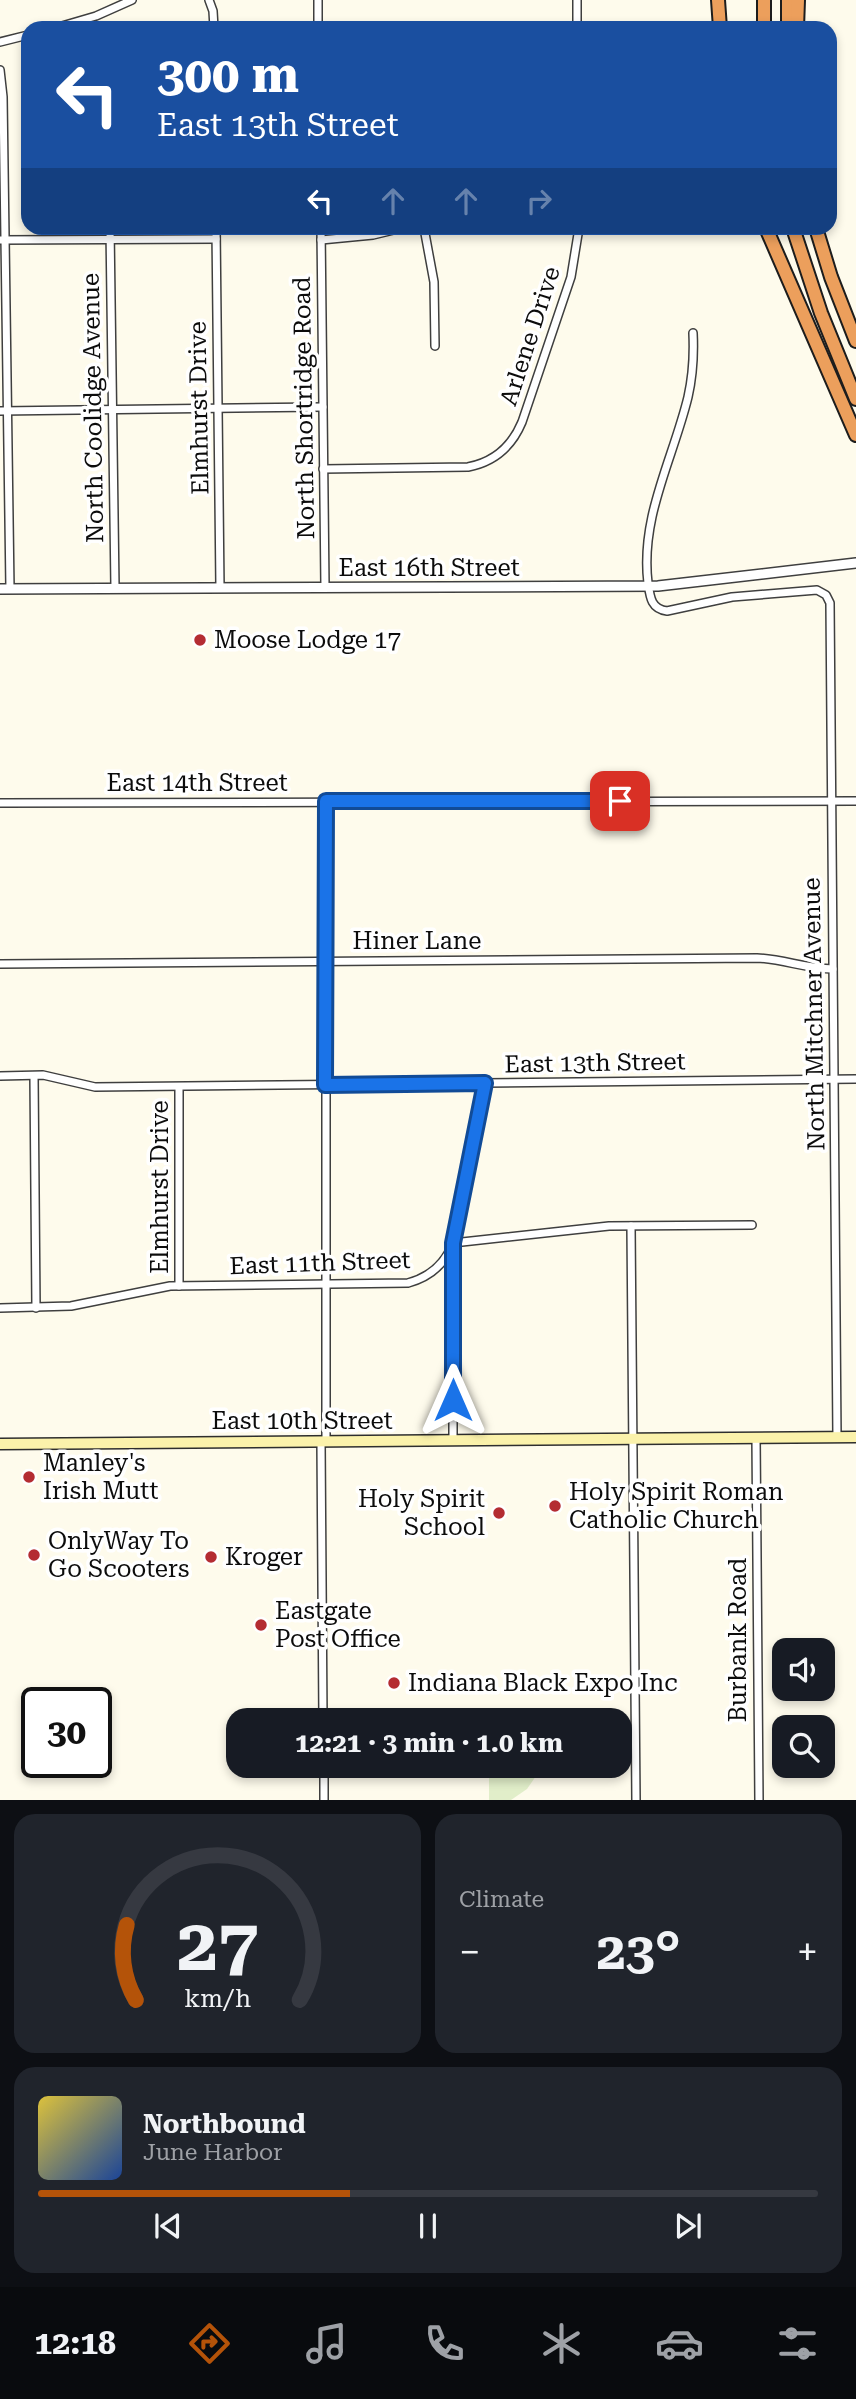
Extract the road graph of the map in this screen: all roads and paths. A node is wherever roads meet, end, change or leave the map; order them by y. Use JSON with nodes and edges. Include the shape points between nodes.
{"nodes":[{"id":1,"x":132,"y":0,"type":"edge"},
{"id":2,"x":209,"y":0,"type":"edge"},
{"id":3,"x":318,"y":0,"type":"edge"},
{"id":4,"x":577,"y":0,"type":"edge"},
{"id":5,"x":718,"y":0,"type":"edge"},
{"id":6,"x":764,"y":0,"type":"edge"},
{"id":7,"x":788,"y":0,"type":"edge"},
{"id":8,"x":798,"y":0,"type":"edge"},
{"id":9,"x":91,"y":18,"type":"junction"},
{"id":10,"x":80,"y":21,"type":"edge"},
{"id":11,"x":92,"y":21,"type":"edge"},
{"id":12,"x":214,"y":21,"type":"edge"},
{"id":13,"x":318,"y":21,"type":"edge"},
{"id":14,"x":577,"y":21,"type":"edge"},
{"id":15,"x":720,"y":21,"type":"edge"},
{"id":16,"x":764,"y":21,"type":"edge"},
{"id":17,"x":788,"y":21,"type":"edge"},
{"id":18,"x":797,"y":21,"type":"edge"},
{"id":19,"x":21,"y":37,"type":"edge"},
{"id":20,"x":0,"y":43,"type":"edge"},
{"id":21,"x":0,"y":70,"type":"edge"},
{"id":22,"x":111,"y":235,"type":"edge"},
{"id":23,"x":216,"y":235,"type":"edge"},
{"id":24,"x":321,"y":235,"type":"edge"},
{"id":25,"x":373,"y":235,"type":"edge"},
{"id":26,"x":425,"y":235,"type":"edge"},
{"id":27,"x":578,"y":235,"type":"edge"},
{"id":28,"x":769,"y":235,"type":"edge"},
{"id":29,"x":795,"y":235,"type":"edge"},
{"id":30,"x":818,"y":235,"type":"edge"},
{"id":31,"x":3,"y":240,"type":"edge"},
{"id":32,"x":111,"y":240,"type":"junction"},
{"id":33,"x":216,"y":240,"type":"junction"},
{"id":34,"x":321,"y":240,"type":"junction"},
{"id":35,"x":693,"y":333,"type":"dead end"},
{"id":36,"x":856,"y":341,"type":"edge"},
{"id":37,"x":435,"y":346,"type":"dead end"},
{"id":38,"x":856,"y":399,"type":"edge"},
{"id":39,"x":323,"y":407,"type":"junction"},
{"id":40,"x":218,"y":409,"type":"junction"},
{"id":41,"x":113,"y":410,"type":"junction"},
{"id":42,"x":4,"y":411,"type":"edge"},
{"id":43,"x":856,"y":435,"type":"edge"},
{"id":44,"x":324,"y":469,"type":"junction"},
{"id":45,"x":856,"y":563,"type":"edge"},
{"id":46,"x":649,"y":586,"type":"junction"},
{"id":47,"x":325,"y":587,"type":"junction"},
{"id":48,"x":115,"y":588,"type":"junction"},
{"id":49,"x":220,"y":588,"type":"junction"},
{"id":50,"x":5,"y":589,"type":"edge"},
{"id":51,"x":326,"y":801,"type":"junction"},
{"id":52,"x":832,"y":801,"type":"junction"},
{"id":53,"x":856,"y":801,"type":"edge"},
{"id":54,"x":0,"y":803,"type":"edge"},
{"id":55,"x":325,"y":961,"type":"junction"},
{"id":56,"x":0,"y":964,"type":"edge"},
{"id":57,"x":833,"y":969,"type":"junction"},
{"id":58,"x":0,"y":1076,"type":"edge"},
{"id":59,"x":34,"y":1076,"type":"junction"},
{"id":60,"x":834,"y":1079,"type":"junction"},
{"id":61,"x":856,"y":1079,"type":"edge"},
{"id":62,"x":485,"y":1083,"type":"junction"},
{"id":63,"x":325,"y":1085,"type":"junction"},
{"id":64,"x":179,"y":1087,"type":"junction"},
{"id":65,"x":752,"y":1225,"type":"dead end"},
{"id":66,"x":631,"y":1226,"type":"junction"},
{"id":67,"x":453,"y":1243,"type":"junction"},
{"id":68,"x":326,"y":1285,"type":"junction"},
{"id":69,"x":179,"y":1286,"type":"junction"},
{"id":70,"x":0,"y":1308,"type":"edge"},
{"id":71,"x":36,"y":1308,"type":"junction"},
{"id":72,"x":756,"y":1437,"type":"junction"},
{"id":73,"x":838,"y":1437,"type":"junction"},
{"id":74,"x":856,"y":1437,"type":"edge"},
{"id":75,"x":634,"y":1438,"type":"junction"},
{"id":76,"x":453,"y":1440,"type":"junction"},
{"id":77,"x":323,"y":1441,"type":"junction"},
{"id":78,"x":0,"y":1444,"type":"edge"},
{"id":79,"x":323,"y":1708,"type":"edge"},
{"id":80,"x":324,"y":1778,"type":"edge"},
{"id":81,"x":324,"y":1800,"type":"edge"},
{"id":82,"x":636,"y":1800,"type":"edge"},
{"id":83,"x":759,"y":1800,"type":"edge"}],
"edges":[{"from":1,"to":9,"type":"street"},
{"from":2,"to":12,"type":"street"},
{"from":3,"to":13,"type":"street"},
{"from":4,"to":14,"type":"street"},
{"from":5,"to":15,"type":"highway"},
{"from":6,"to":16,"type":"highway"},
{"from":7,"to":17,"type":"highway"},
{"from":8,"to":18,"type":"highway"},
{"from":9,"to":10,"type":"street"},
{"from":9,"to":11,"type":"street"},
{"from":19,"to":20,"type":"street"},
{"from":21,"to":31,"type":"street"},
{"from":22,"to":32,"type":"street","name":"North Coolidge Avenue"},
{"from":23,"to":33,"type":"street","name":"Elmhurst Drive"},
{"from":24,"to":34,"type":"street","name":"North Shortridge Road"},
{"from":25,"to":34,"type":"street"},
{"from":26,"to":37,"type":"street","via":[[434,282]]},
{"from":27,"to":44,"type":"street","name":"Arlene Drive","via":[[571,277],[522,422],[503,450],[489,460],[464,467]]},
{"from":28,"to":43,"type":"highway"},
{"from":29,"to":38,"type":"highway"},
{"from":30,"to":36,"type":"highway"},
{"from":31,"to":32,"type":"street"},
{"from":31,"to":42,"type":"street"},
{"from":32,"to":33,"type":"street"},
{"from":32,"to":41,"type":"street","name":"North Coolidge Avenue"},
{"from":33,"to":40,"type":"street","name":"Elmhurst Drive"},
{"from":34,"to":39,"type":"street","name":"North Shortridge Road"},
{"from":35,"to":46,"type":"street","via":[[689,393],[649,525]]},
{"from":39,"to":40,"type":"street"},
{"from":39,"to":44,"type":"street","name":"North Shortridge Road"},
{"from":40,"to":41,"type":"street"},
{"from":40,"to":49,"type":"street","name":"Elmhurst Drive"},
{"from":41,"to":42,"type":"street"},
{"from":41,"to":48,"type":"street","name":"North Coolidge Avenue"},
{"from":42,"to":50,"type":"street"},
{"from":44,"to":47,"type":"street","name":"North Shortridge Road"},
{"from":45,"to":46,"type":"street","name":"East 16th Street"},
{"from":46,"to":47,"type":"street","name":"East 16th Street"},
{"from":46,"to":52,"type":"street","name":"North Mitchner Avenue","via":[[654,605],[667,611],[732,597],[824,593],[830,606]]},
{"from":47,"to":49,"type":"street","name":"East 16th Street"},
{"from":48,"to":49,"type":"street","name":"East 16th Street"},
{"from":48,"to":50,"type":"street","name":"East 16th Street"},
{"from":51,"to":52,"type":"street","name":"East 14th Street"},
{"from":51,"to":54,"type":"street","name":"East 14th Street"},
{"from":51,"to":55,"type":"street"},
{"from":52,"to":53,"type":"street","name":"East 14th Street"},
{"from":52,"to":57,"type":"street","name":"North Mitchner Avenue"},
{"from":55,"to":56,"type":"street","name":"Hiner Lane"},
{"from":55,"to":57,"type":"street","name":"Hiner Lane","via":[[769,958]]},
{"from":55,"to":63,"type":"street"},
{"from":57,"to":60,"type":"street","name":"North Mitchner Avenue"},
{"from":58,"to":59,"type":"street","name":"East 13th Street"},
{"from":59,"to":64,"type":"street","name":"East 13th Street","via":[[95,1087]]},
{"from":59,"to":71,"type":"street"},
{"from":60,"to":61,"type":"street","name":"East 13th Street"},
{"from":60,"to":62,"type":"street","name":"East 13th Street"},
{"from":60,"to":73,"type":"street","name":"North Mitchner Avenue"},
{"from":62,"to":63,"type":"street","name":"East 13th Street"},
{"from":62,"to":67,"type":"street"},
{"from":63,"to":64,"type":"street","name":"East 13th Street"},
{"from":63,"to":68,"type":"street"},
{"from":64,"to":69,"type":"street","name":"Elmhurst Drive"},
{"from":65,"to":66,"type":"street"},
{"from":66,"to":67,"type":"street"},
{"from":66,"to":75,"type":"street"},
{"from":67,"to":68,"type":"street","name":"East 11th Street","via":[[436,1269],[415,1282]]},
{"from":67,"to":76,"type":"street"},
{"from":68,"to":69,"type":"street","name":"East 11th Street"},
{"from":68,"to":77,"type":"street"},
{"from":69,"to":71,"type":"street","name":"East 11th Street"},
{"from":70,"to":71,"type":"street","name":"East 11th Street"},
{"from":72,"to":73,"type":"main road","name":"East 10th Street"},
{"from":72,"to":75,"type":"main road","name":"East 10th Street"},
{"from":72,"to":83,"type":"street","name":"Burbank Road"},
{"from":73,"to":74,"type":"main road","name":"East 10th Street"},
{"from":75,"to":76,"type":"main road","name":"East 10th Street"},
{"from":75,"to":82,"type":"street"},
{"from":76,"to":77,"type":"main road","name":"East 10th Street"},
{"from":77,"to":78,"type":"main road","name":"East 10th Street"},
{"from":77,"to":79,"type":"street"},
{"from":80,"to":81,"type":"street"}]}
